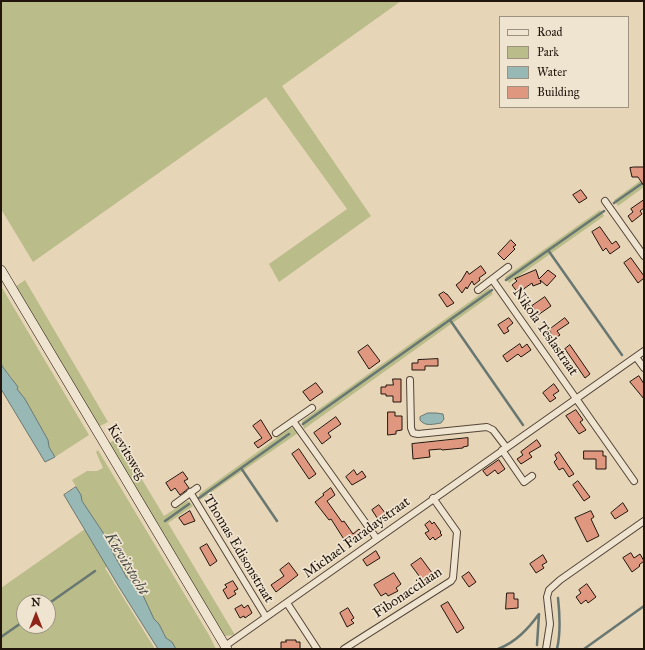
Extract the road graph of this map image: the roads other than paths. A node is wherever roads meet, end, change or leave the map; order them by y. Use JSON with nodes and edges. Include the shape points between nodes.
{"nodes":[{"id":1,"x":605,"y":201,"type":"dead end"},
{"id":2,"x":644,"y":256,"type":"edge"},
{"id":3,"x":508,"y":268,"type":"dead end"},
{"id":4,"x":1,"y":270,"type":"edge"},
{"id":5,"x":492,"y":279,"type":"junction"},
{"id":6,"x":478,"y":290,"type":"dead end"},
{"id":7,"x":644,"y":351,"type":"edge"},
{"id":8,"x":636,"y":357,"type":"junction"},
{"id":9,"x":644,"y":368,"type":"edge"},
{"id":10,"x":410,"y":380,"type":"dead end"},
{"id":11,"x":577,"y":398,"type":"junction"},
{"id":12,"x":312,"y":408,"type":"dead end"},
{"id":13,"x":293,"y":421,"type":"junction"},
{"id":14,"x":276,"y":433,"type":"dead end"},
{"id":15,"x":504,"y":449,"type":"junction"},
{"id":16,"x":532,"y":476,"type":"dead end"},
{"id":17,"x":634,"y":481,"type":"dead end"},
{"id":18,"x":197,"y":488,"type":"dead end"},
{"id":19,"x":190,"y":492,"type":"junction"},
{"id":20,"x":433,"y":498,"type":"junction"},
{"id":21,"x":175,"y":504,"type":"dead end"},
{"id":22,"x":644,"y":521,"type":"edge"},
{"id":23,"x":377,"y":539,"type":"junction"},
{"id":24,"x":287,"y":603,"type":"junction"},
{"id":25,"x":266,"y":617,"type":"junction"},
{"id":26,"x":226,"y":647,"type":"edge"},
{"id":27,"x":317,"y":649,"type":"edge"},
{"id":28,"x":344,"y":649,"type":"edge"},
{"id":29,"x":546,"y":649,"type":"edge"}],
"edges":[{"from":1,"to":2,"type":"street"},
{"from":3,"to":5,"type":"street"},
{"from":4,"to":26,"type":"street","name":"Kievitsweg"},
{"from":5,"to":6,"type":"street"},
{"from":5,"to":11,"type":"street","name":"Nikola Teslastraat"},
{"from":7,"to":8,"type":"street","name":"Michael Faradaystraat"},
{"from":8,"to":9,"type":"street"},
{"from":8,"to":11,"type":"street","name":"Michael Faradaystraat"},
{"from":10,"to":15,"type":"street","via":[[413,433],[487,427],[493,430]]},
{"from":11,"to":15,"type":"street","name":"Michael Faradaystraat"},
{"from":11,"to":17,"type":"street"},
{"from":12,"to":13,"type":"street"},
{"from":13,"to":14,"type":"street"},
{"from":13,"to":23,"type":"street"},
{"from":15,"to":16,"type":"street","via":[[524,482]]},
{"from":15,"to":20,"type":"street","name":"Michael Faradaystraat"},
{"from":18,"to":19,"type":"street","name":"Thomas Edisonstraat"},
{"from":19,"to":21,"type":"street","name":"Thomas Edisonstraat"},
{"from":19,"to":25,"type":"street","name":"Thomas Edisonstraat"},
{"from":20,"to":23,"type":"street","name":"Michael Faradaystraat"},
{"from":20,"to":28,"type":"street","name":"Fibonaccilaan","via":[[457,532],[453,578]]},
{"from":22,"to":29,"type":"street","via":[[549,590],[547,597],[550,624]]},
{"from":23,"to":24,"type":"street","name":"Michael Faradaystraat"},
{"from":24,"to":25,"type":"street","name":"Michael Faradaystraat"},
{"from":24,"to":27,"type":"street"},
{"from":25,"to":26,"type":"street","name":"Michael Faradaystraat"}]}
